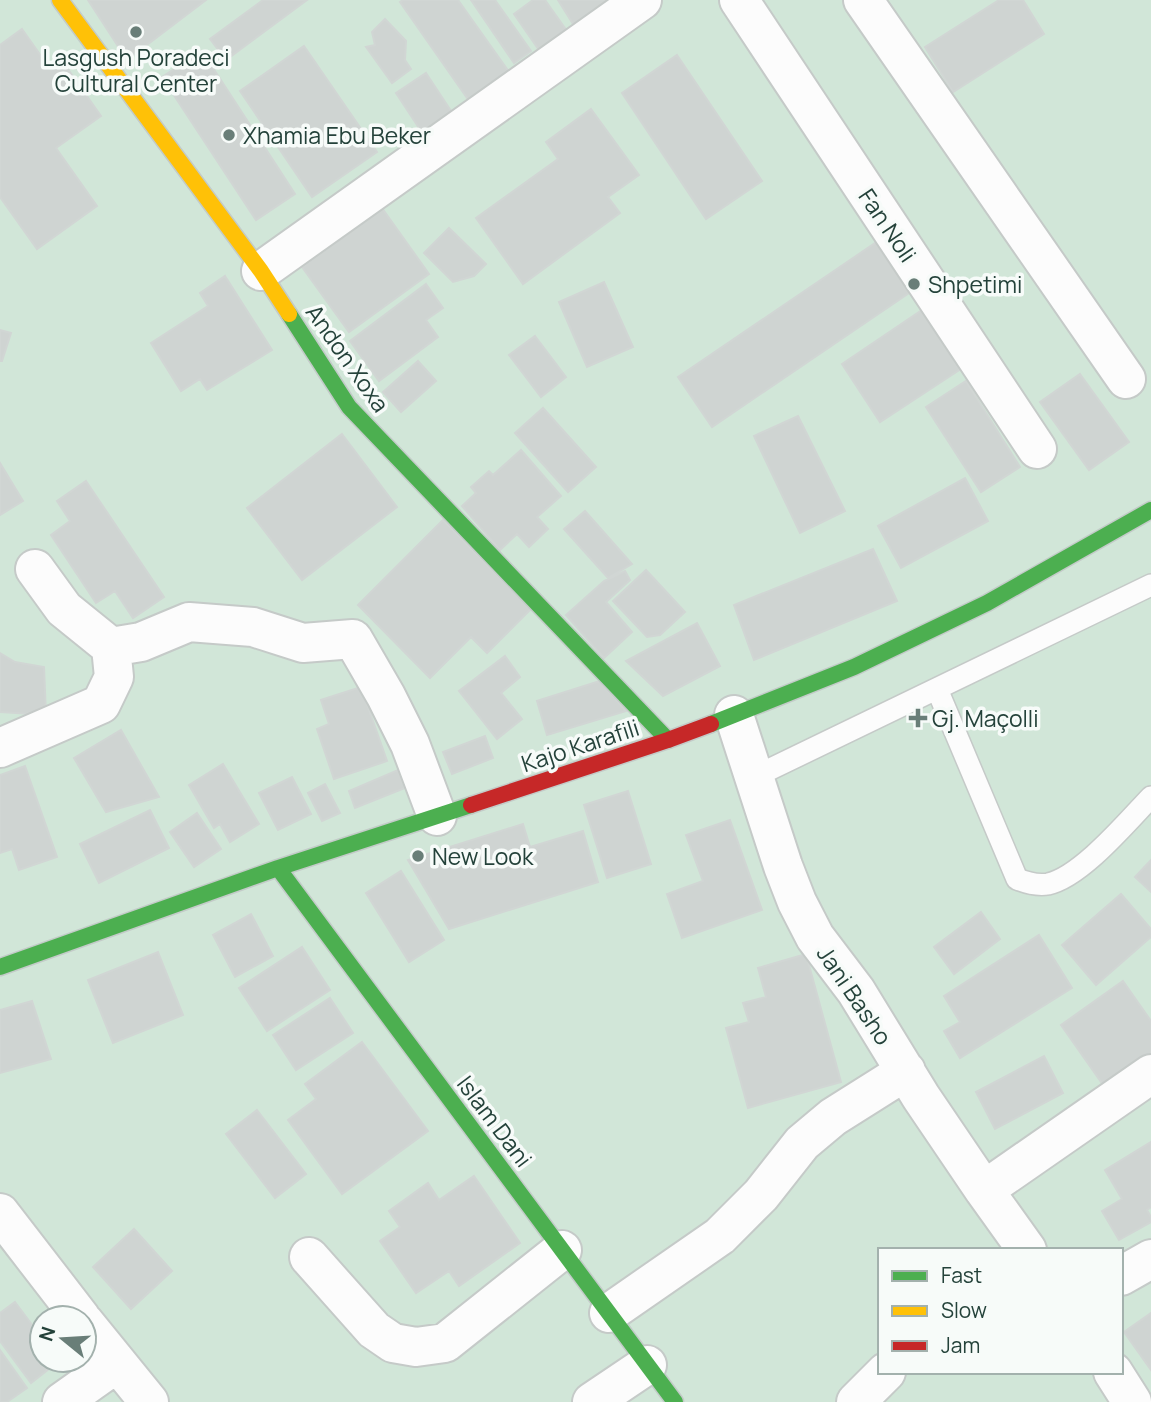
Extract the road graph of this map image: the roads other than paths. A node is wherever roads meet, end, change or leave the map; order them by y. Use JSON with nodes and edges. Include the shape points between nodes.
{"nodes":[{"id":1,"x":60,"y":0,"type":"edge"},
{"id":2,"x":642,"y":0,"type":"edge"},
{"id":3,"x":739,"y":0,"type":"edge"},
{"id":4,"x":863,"y":0,"type":"edge"},
{"id":5,"x":261,"y":271,"type":"junction"},
{"id":6,"x":1126,"y":379,"type":"dead end"},
{"id":7,"x":1037,"y":449,"type":"dead end"},
{"id":8,"x":1151,"y":510,"type":"edge"},
{"id":9,"x":35,"y":569,"type":"dead end"},
{"id":10,"x":1151,"y":585,"type":"edge"},
{"id":11,"x":111,"y":648,"type":"junction"},
{"id":12,"x":937,"y":689,"type":"junction"},
{"id":13,"x":734,"y":715,"type":"junction"},
{"id":14,"x":668,"y":740,"type":"junction"},
{"id":15,"x":0,"y":748,"type":"edge"},
{"id":16,"x":754,"y":777,"type":"junction"},
{"id":17,"x":1151,"y":797,"type":"edge"},
{"id":18,"x":437,"y":816,"type":"junction"},
{"id":19,"x":278,"y":868,"type":"junction"},
{"id":20,"x":0,"y":967,"type":"edge"},
{"id":21,"x":906,"y":1072,"type":"junction"},
{"id":22,"x":1151,"y":1073,"type":"edge"},
{"id":23,"x":984,"y":1190,"type":"junction"},
{"id":24,"x":0,"y":1213,"type":"edge"},
{"id":25,"x":1017,"y":1245,"type":"edge"},
{"id":26,"x":562,"y":1250,"type":"junction"},
{"id":27,"x":309,"y":1257,"type":"dead end"},
{"id":28,"x":1151,"y":1259,"type":"edge"},
{"id":29,"x":1123,"y":1275,"type":"edge"},
{"id":30,"x":70,"y":1304,"type":"edge"},
{"id":31,"x":609,"y":1313,"type":"junction"},
{"id":32,"x":98,"y":1340,"type":"edge"},
{"id":33,"x":117,"y":1363,"type":"junction"},
{"id":34,"x":647,"y":1365,"type":"junction"},
{"id":35,"x":884,"y":1374,"type":"edge"},
{"id":36,"x":1114,"y":1374,"type":"edge"},
{"id":37,"x":62,"y":1402,"type":"edge"},
{"id":38,"x":149,"y":1402,"type":"edge"},
{"id":39,"x":592,"y":1402,"type":"edge"},
{"id":40,"x":675,"y":1402,"type":"edge"},
{"id":41,"x":856,"y":1402,"type":"edge"},
{"id":42,"x":1132,"y":1402,"type":"edge"}],
"edges":[{"from":1,"to":5,"type":"street","name":"Andon Xoxa"},
{"from":2,"to":5,"type":"street"},
{"from":3,"to":7,"type":"street","name":"Fan Noli"},
{"from":4,"to":6,"type":"street"},
{"from":5,"to":14,"type":"street","name":"Andon Xoxa","via":[[349,407]]},
{"from":8,"to":13,"type":"street","name":"Kajo Karafili","via":[[987,603],[854,667]]},
{"from":9,"to":11,"type":"street","via":[[64,609]]},
{"from":10,"to":12,"type":"lane"},
{"from":11,"to":15,"type":"street","via":[[114,677],[101,704]]},
{"from":11,"to":18,"type":"street","via":[[141,642],[189,622],[253,627],[303,643],[353,639],[410,744]]},
{"from":12,"to":16,"type":"lane"},
{"from":12,"to":17,"type":"lane","via":[[1017,879],[1032,885],[1049,884],[1080,869]]},
{"from":13,"to":14,"type":"street","name":"Kajo Karafili"},
{"from":13,"to":16,"type":"street","name":"Jani Basho"},
{"from":14,"to":18,"type":"street","name":"Kajo Karafili"},
{"from":16,"to":21,"type":"street","name":"Jani Basho","via":[[783,866],[815,937],[856,991]]},
{"from":18,"to":19,"type":"street","name":"Kajo Karafili"},
{"from":19,"to":20,"type":"street","name":"Kajo Karafili"},
{"from":19,"to":26,"type":"street","name":"Islam Dani"},
{"from":21,"to":23,"type":"street","name":"Jani Basho"},
{"from":21,"to":31,"type":"street","via":[[833,1117],[802,1143],[761,1195],[720,1236]]},
{"from":22,"to":23,"type":"street"},
{"from":23,"to":25,"type":"street","name":"Jani Basho"},
{"from":24,"to":30,"type":"street"},
{"from":26,"to":27,"type":"street","via":[[445,1343],[416,1348],[393,1343],[374,1330]]},
{"from":26,"to":31,"type":"street","name":"Islam Dani"},
{"from":28,"to":29,"type":"street"},
{"from":31,"to":34,"type":"street","name":"Islam Dani"},
{"from":32,"to":33,"type":"street"},
{"from":33,"to":37,"type":"street"},
{"from":33,"to":38,"type":"street"},
{"from":34,"to":39,"type":"street"},
{"from":34,"to":40,"type":"street","name":"Islam Dani"},
{"from":35,"to":41,"type":"street"},
{"from":36,"to":42,"type":"street"}]}
